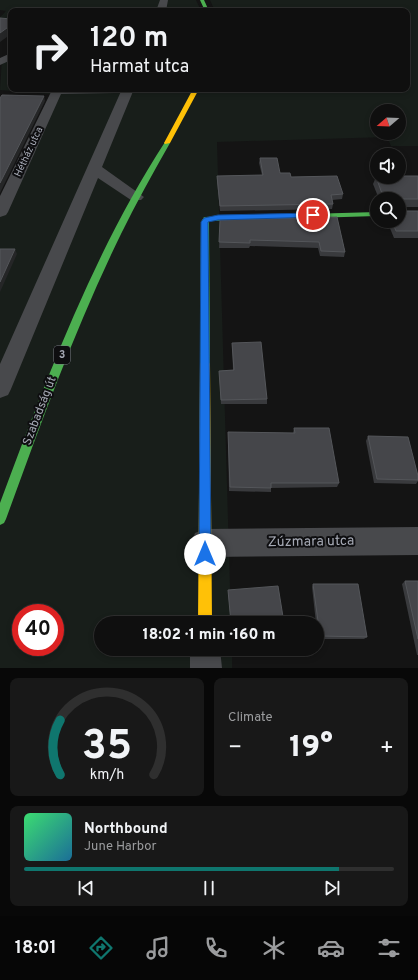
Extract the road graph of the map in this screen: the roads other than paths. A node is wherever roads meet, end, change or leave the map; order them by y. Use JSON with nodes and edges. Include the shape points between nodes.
{"nodes":[{"id":1,"x":55,"y":92,"type":"edge"},
{"id":2,"x":127,"y":92,"type":"edge"},
{"id":3,"x":194,"y":92,"type":"edge"},
{"id":4,"x":93,"y":168,"type":"junction"},
{"id":5,"x":136,"y":196,"type":"junction"},
{"id":6,"x":0,"y":212,"type":"edge"},
{"id":7,"x":370,"y":214,"type":"edge"},
{"id":8,"x":0,"y":389,"type":"edge"},
{"id":9,"x":0,"y":519,"type":"edge"},
{"id":10,"x":418,"y":541,"type":"edge"},
{"id":11,"x":205,"y":543,"type":"junction"},
{"id":12,"x":205,"y":616,"type":"edge"},
{"id":13,"x":206,"y":656,"type":"edge"},
{"id":14,"x":206,"y":668,"type":"edge"}],
"edges":[{"from":1,"to":6,"type":"street","name":"Hétház utca"},
{"from":2,"to":4,"type":"street"},
{"from":3,"to":5,"type":"main road","name":"Szabadság út","number":"3"},
{"from":4,"to":5,"type":"street"},
{"from":4,"to":8,"type":"street"},
{"from":5,"to":9,"type":"main road","name":"Szabadság út","number":"3","via":[[76,321]]},
{"from":7,"to":11,"type":"main road","via":[[207,219],[204,226]]},
{"from":10,"to":11,"type":"street","name":"Zúzmara utca"},
{"from":11,"to":12,"type":"main road"},
{"from":13,"to":14,"type":"street"}]}
